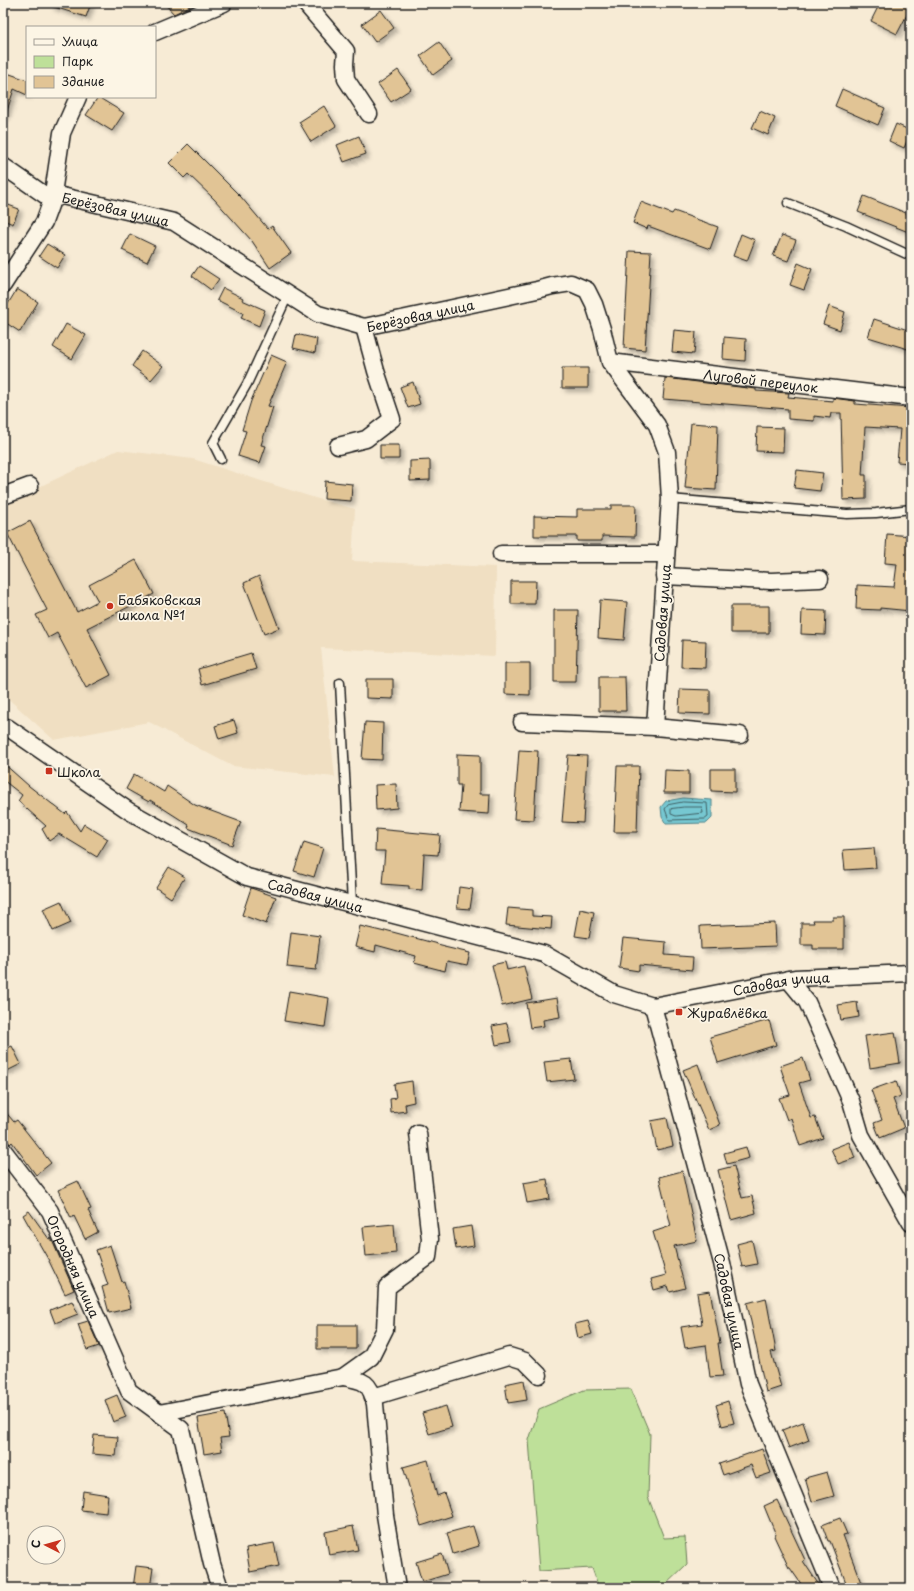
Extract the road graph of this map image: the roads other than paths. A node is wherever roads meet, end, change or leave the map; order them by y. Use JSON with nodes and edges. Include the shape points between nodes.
{"nodes":[{"id":1,"x":224,"y":3,"type":"edge"},
{"id":2,"x":305,"y":3,"type":"edge"},
{"id":3,"x":156,"y":32,"type":"edge"},
{"id":4,"x":78,"y":98,"type":"edge"},
{"id":5,"x":369,"y":114,"type":"dead end"},
{"id":6,"x":3,"y":166,"type":"edge"},
{"id":7,"x":52,"y":200,"type":"junction"},
{"id":8,"x":788,"y":203,"type":"dead end"},
{"id":9,"x":911,"y":256,"type":"edge"},
{"id":10,"x":3,"y":285,"type":"edge"},
{"id":11,"x":288,"y":295,"type":"junction"},
{"id":12,"x":364,"y":327,"type":"junction"},
{"id":13,"x":610,"y":362,"type":"junction"},
{"id":14,"x":911,"y":398,"type":"edge"},
{"id":15,"x":338,"y":446,"type":"dead end"},
{"id":16,"x":222,"y":459,"type":"dead end"},
{"id":17,"x":30,"y":486,"type":"dead end"},
{"id":18,"x":3,"y":496,"type":"edge"},
{"id":19,"x":670,"y":499,"type":"junction"},
{"id":20,"x":911,"y":509,"type":"edge"},
{"id":21,"x":500,"y":554,"type":"dead end"},
{"id":22,"x":666,"y":554,"type":"junction"},
{"id":23,"x":664,"y":576,"type":"junction"},
{"id":24,"x":820,"y":579,"type":"dead end"},
{"id":25,"x":340,"y":683,"type":"dead end"},
{"id":26,"x":522,"y":722,"type":"dead end"},
{"id":27,"x":4,"y":726,"type":"edge"},
{"id":28,"x":655,"y":727,"type":"junction"},
{"id":29,"x":740,"y":735,"type":"dead end"},
{"id":30,"x":352,"y":903,"type":"junction"},
{"id":31,"x":911,"y":973,"type":"edge"},
{"id":32,"x":788,"y":979,"type":"junction"},
{"id":33,"x":653,"y":1006,"type":"junction"},
{"id":34,"x":418,"y":1133,"type":"dead end"},
{"id":35,"x":3,"y":1150,"type":"edge"},
{"id":36,"x":911,"y":1223,"type":"edge"},
{"id":37,"x":539,"y":1375,"type":"dead end"},
{"id":38,"x":343,"y":1377,"type":"junction"},
{"id":39,"x":374,"y":1397,"type":"junction"},
{"id":40,"x":159,"y":1413,"type":"junction"},
{"id":41,"x":220,"y":1588,"type":"edge"},
{"id":42,"x":397,"y":1588,"type":"edge"},
{"id":43,"x":832,"y":1588,"type":"edge"}],
"edges":[{"from":1,"to":3,"type":"street"},
{"from":2,"to":5,"type":"street","via":[[346,51],[346,79]]},
{"from":4,"to":7,"type":"street","via":[[62,133]]},
{"from":6,"to":7,"type":"street"},
{"from":7,"to":10,"type":"street","via":[[44,222]]},
{"from":7,"to":11,"type":"street","name":"Берёзовая улица","via":[[62,196],[174,222]]},
{"from":8,"to":9,"type":"lane"},
{"from":11,"to":12,"type":"street","name":"Берёзовая улица","via":[[318,314]]},
{"from":11,"to":16,"type":"lane","via":[[247,384],[213,443]]},
{"from":12,"to":13,"type":"street","name":"Берёзовая улица","via":[[571,283],[587,290],[594,304]]},
{"from":12,"to":15,"type":"street","via":[[392,419],[366,439]]},
{"from":13,"to":14,"type":"street","name":"Луговой переулок"},
{"from":13,"to":19,"type":"street","name":"Берёзовая улица","via":[[657,424],[666,452]]},
{"from":17,"to":18,"type":"street"},
{"from":19,"to":20,"type":"lane","via":[[847,514]]},
{"from":19,"to":22,"type":"street","name":"Садовая улица"},
{"from":21,"to":22,"type":"street"},
{"from":22,"to":23,"type":"street","name":"Садовая улица"},
{"from":23,"to":24,"type":"street","via":[[771,581]]},
{"from":23,"to":28,"type":"street","name":"Садовая улица"},
{"from":25,"to":30,"type":"lane"},
{"from":26,"to":28,"type":"street"},
{"from":27,"to":30,"type":"street","name":"Садовая улица","via":[[129,811],[247,877]]},
{"from":28,"to":29,"type":"street"},
{"from":30,"to":33,"type":"street","name":"Садовая улица","via":[[544,954],[614,994]]},
{"from":31,"to":32,"type":"street","name":"Садовая улица"},
{"from":32,"to":33,"type":"street","name":"Садовая улица"},
{"from":32,"to":36,"type":"street","via":[[807,1002],[850,1101],[861,1135]]},
{"from":33,"to":43,"type":"street","name":"Садовая улица","via":[[722,1263],[748,1384]]},
{"from":34,"to":38,"type":"street","via":[[430,1239],[428,1257],[387,1287],[385,1329],[372,1358]]},
{"from":35,"to":40,"type":"street","name":"Огородняя улица","via":[[50,1211],[129,1391]]},
{"from":37,"to":39,"type":"street","via":[[525,1360],[509,1356]]},
{"from":38,"to":39,"type":"street","via":[[363,1381],[371,1389]]},
{"from":38,"to":40,"type":"street"},
{"from":39,"to":42,"type":"street","via":[[385,1515]]},
{"from":40,"to":41,"type":"street","via":[[181,1429],[212,1564]]}]}
